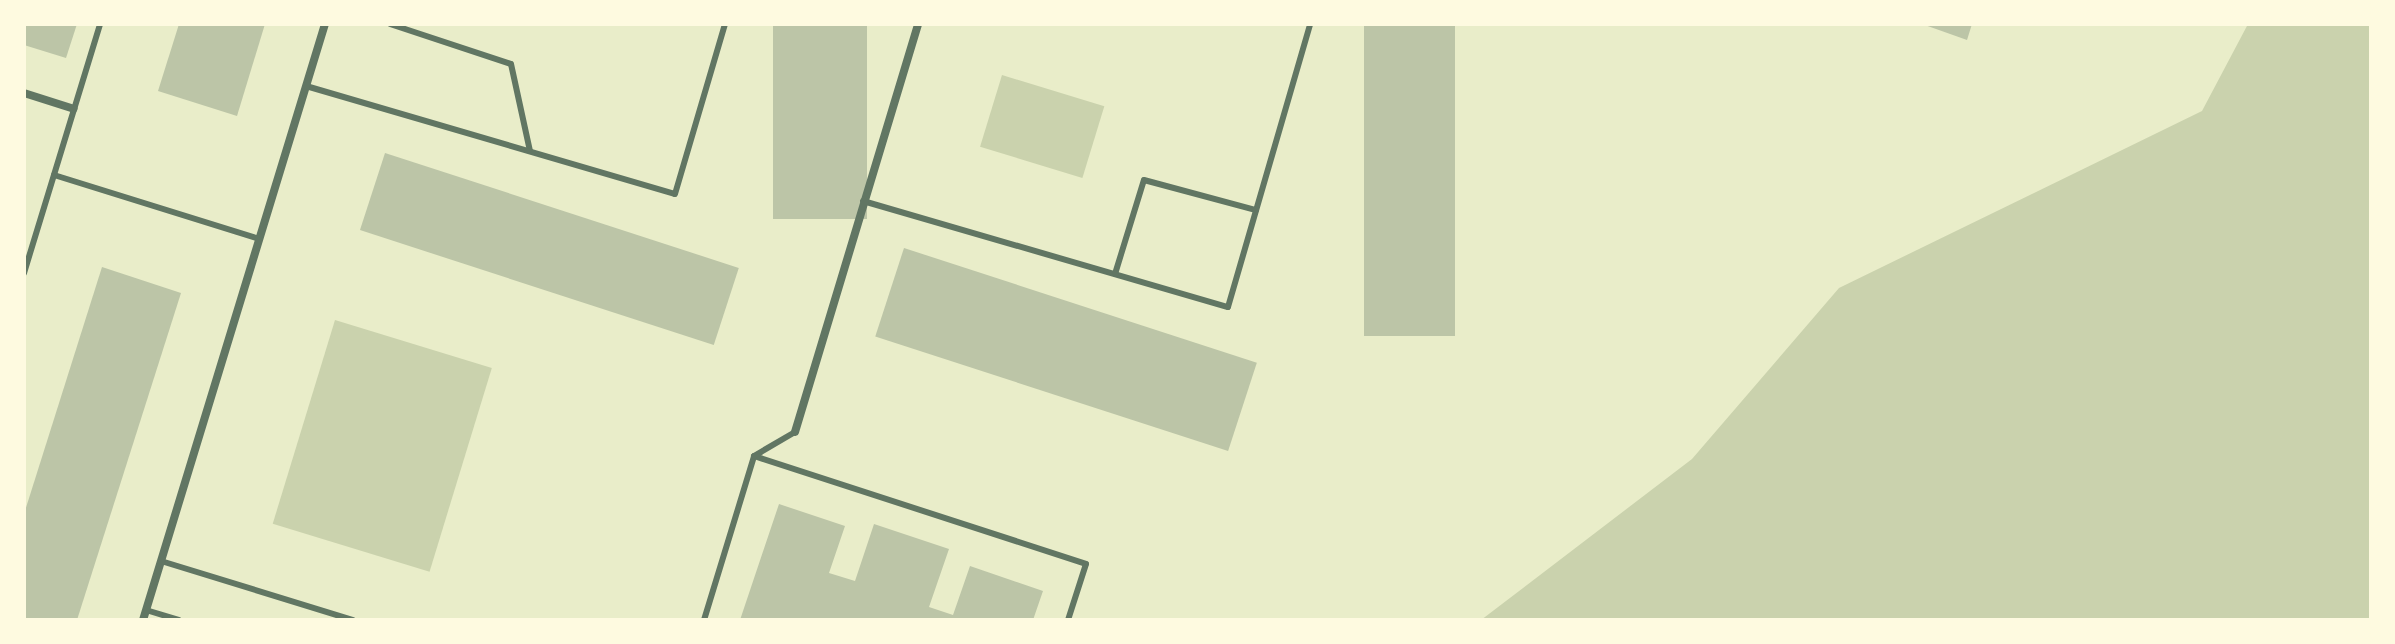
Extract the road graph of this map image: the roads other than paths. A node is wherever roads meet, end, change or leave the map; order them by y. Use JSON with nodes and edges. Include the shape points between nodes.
{"nodes":[{"id":1,"x":100,"y":24,"type":"edge"},
{"id":2,"x":325,"y":24,"type":"edge"},
{"id":3,"x":390,"y":24,"type":"edge"},
{"id":4,"x":725,"y":24,"type":"edge"},
{"id":5,"x":918,"y":24,"type":"edge"},
{"id":6,"x":1310,"y":24,"type":"edge"},
{"id":7,"x":306,"y":86,"type":"junction"},
{"id":8,"x":24,"y":93,"type":"edge"},
{"id":9,"x":74,"y":109,"type":"junction"},
{"id":10,"x":530,"y":151,"type":"junction"},
{"id":11,"x":54,"y":175,"type":"junction"},
{"id":12,"x":863,"y":201,"type":"junction"},
{"id":13,"x":1256,"y":210,"type":"junction"},
{"id":14,"x":259,"y":239,"type":"junction"},
{"id":15,"x":24,"y":273,"type":"edge"},
{"id":16,"x":1115,"y":274,"type":"junction"},
{"id":17,"x":795,"y":432,"type":"joint"},
{"id":18,"x":754,"y":456,"type":"junction"},
{"id":19,"x":161,"y":561,"type":"junction"},
{"id":20,"x":145,"y":615,"type":"edge"},
{"id":21,"x":178,"y":620,"type":"edge"},
{"id":22,"x":353,"y":620,"type":"edge"},
{"id":23,"x":704,"y":620,"type":"edge"},
{"id":24,"x":1068,"y":620,"type":"edge"}],
"edges":[{"from":1,"to":9,"type":"lane"},
{"from":2,"to":7,"type":"street"},
{"from":3,"to":10,"type":"lane","via":[[511,64]]},
{"from":4,"to":10,"type":"lane","via":[[675,194]]},
{"from":5,"to":12,"type":"street"},
{"from":6,"to":13,"type":"lane"},
{"from":7,"to":10,"type":"lane"},
{"from":7,"to":14,"type":"street"},
{"from":8,"to":9,"type":"street"},
{"from":9,"to":11,"type":"lane"},
{"from":11,"to":14,"type":"lane"},
{"from":11,"to":15,"type":"lane"},
{"from":12,"to":16,"type":"lane"},
{"from":12,"to":17,"type":"street"},
{"from":13,"to":16,"type":"lane","via":[[1144,180]]},
{"from":13,"to":16,"type":"lane","via":[[1228,307]]},
{"from":14,"to":19,"type":"street"},
{"from":17,"to":18,"type":"lane"},
{"from":18,"to":23,"type":"lane"},
{"from":18,"to":24,"type":"lane","via":[[1086,564]]},
{"from":19,"to":20,"type":"street"},
{"from":19,"to":22,"type":"lane"},
{"from":20,"to":21,"type":"lane"}]}
